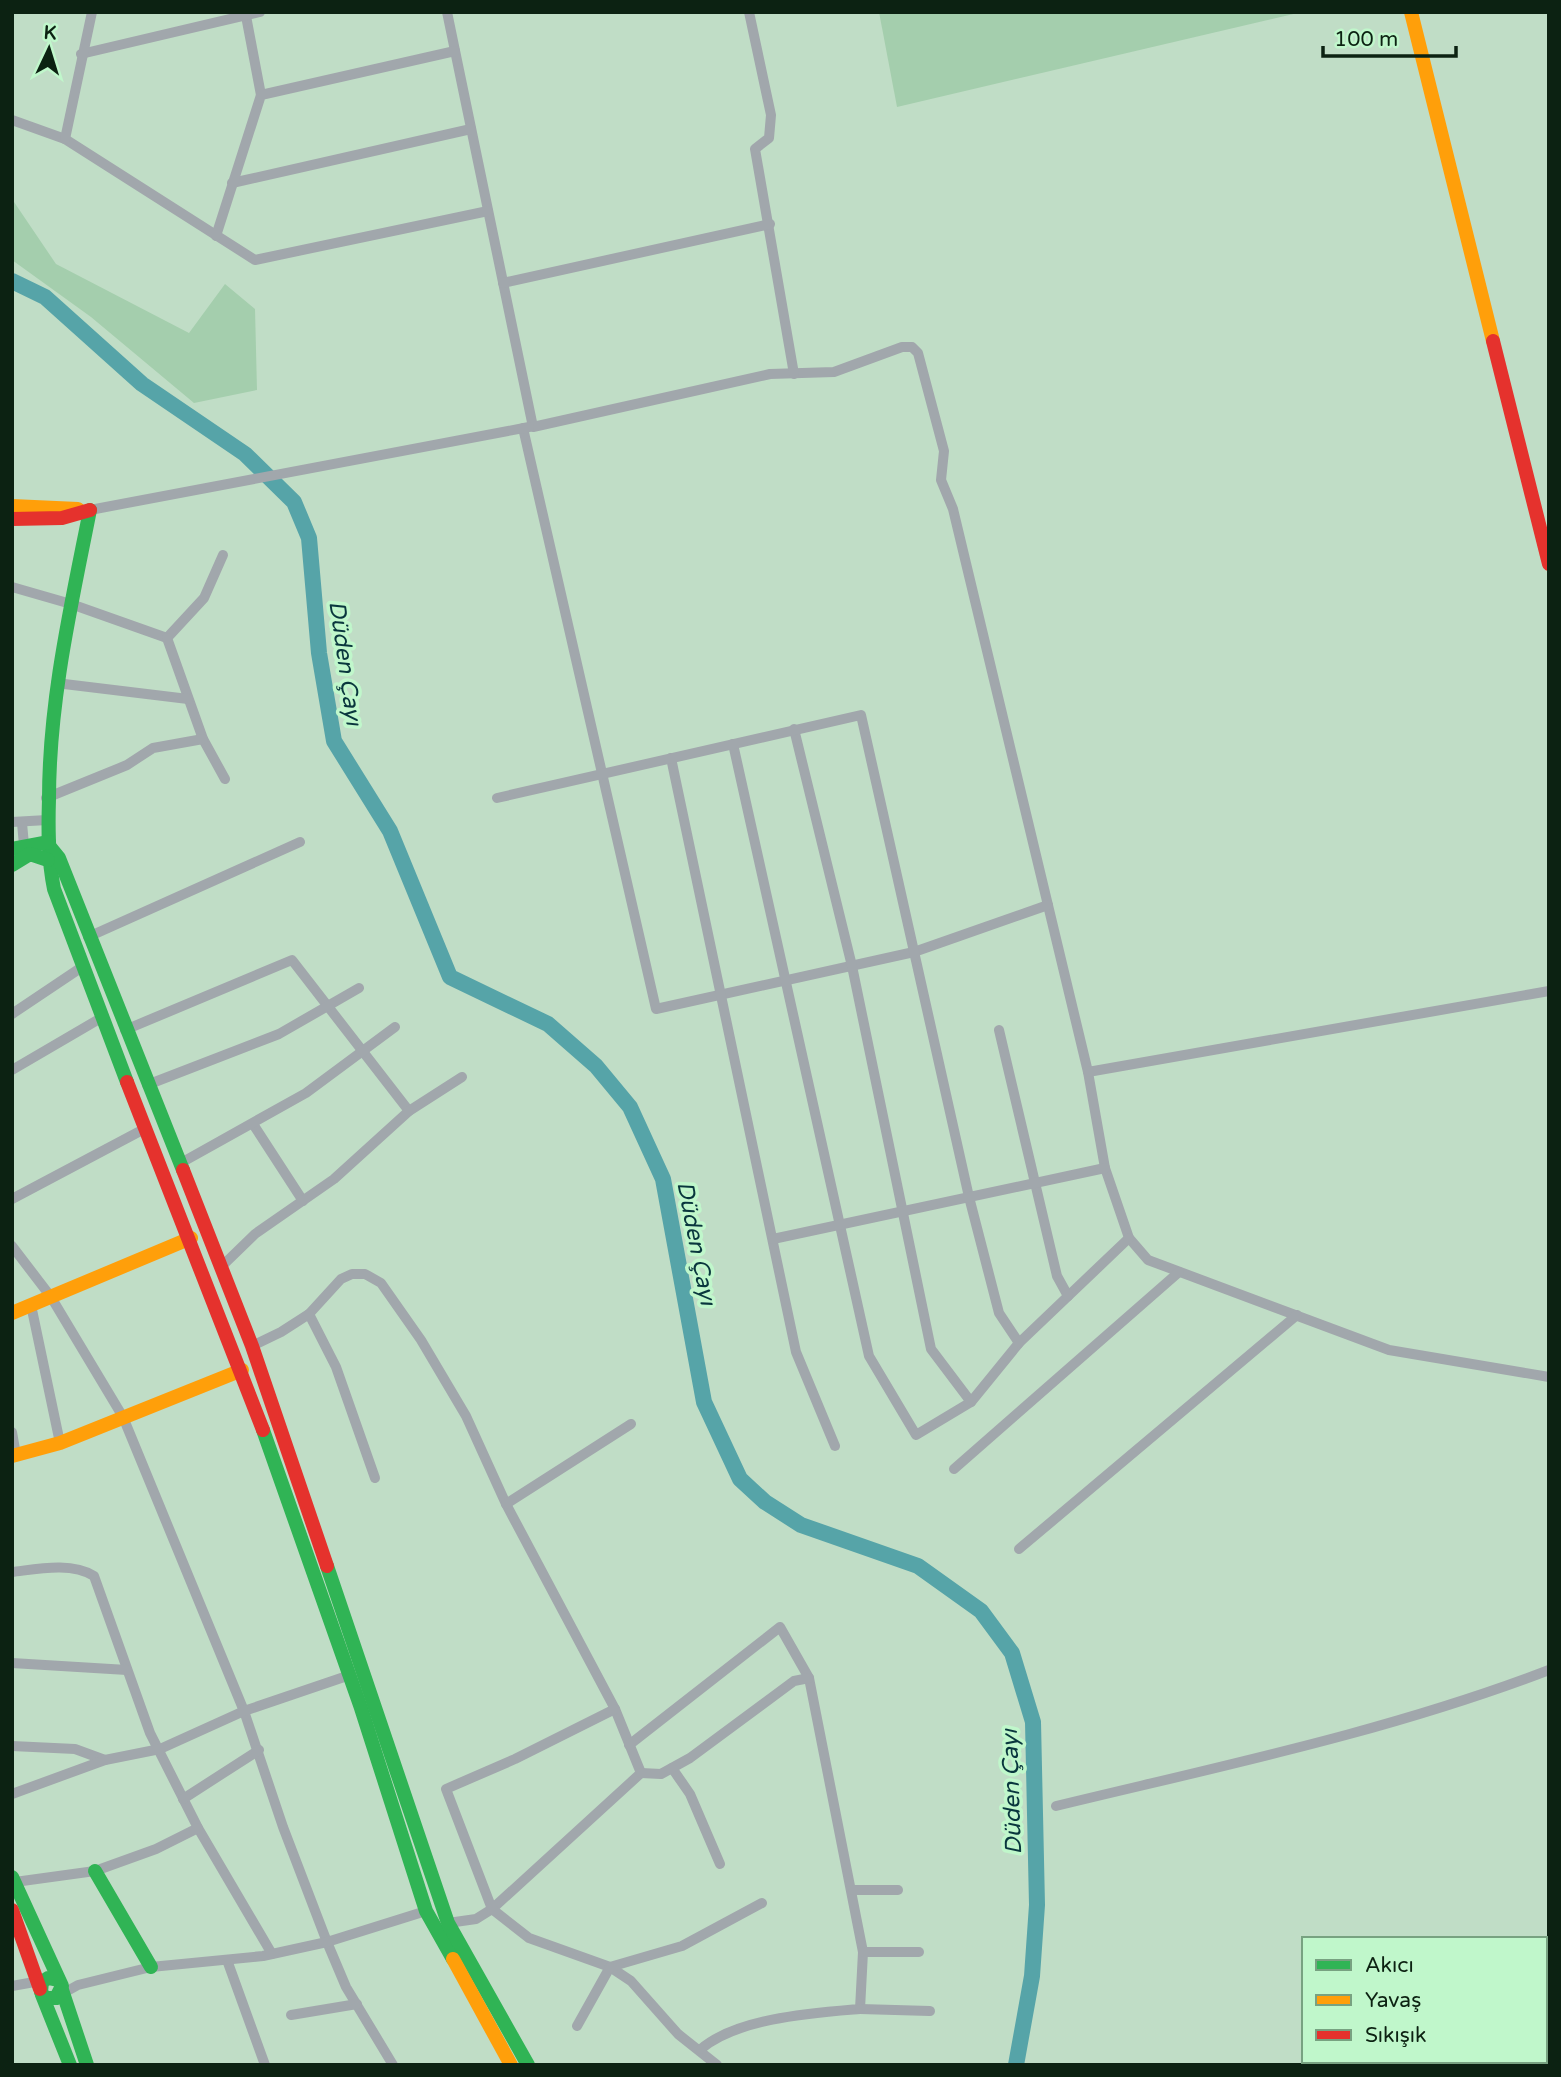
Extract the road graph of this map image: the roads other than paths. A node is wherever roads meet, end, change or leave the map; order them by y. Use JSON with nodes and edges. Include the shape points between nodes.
{"nodes":[{"id":1,"x":92,"y":12,"type":"edge"},
{"id":2,"x":260,"y":12,"type":"edge"},
{"id":3,"x":447,"y":12,"type":"edge"},
{"id":4,"x":749,"y":12,"type":"edge"},
{"id":5,"x":1411,"y":12,"type":"edge"},
{"id":6,"x":246,"y":16,"type":"junction"},
{"id":7,"x":455,"y":51,"type":"junction"},
{"id":8,"x":81,"y":54,"type":"junction"},
{"id":9,"x":261,"y":95,"type":"junction"},
{"id":10,"x":12,"y":120,"type":"edge"},
{"id":11,"x":471,"y":129,"type":"junction"},
{"id":12,"x":65,"y":139,"type":"junction"},
{"id":13,"x":232,"y":183,"type":"junction"},
{"id":14,"x":488,"y":211,"type":"junction"},
{"id":15,"x":770,"y":224,"type":"junction"},
{"id":16,"x":216,"y":236,"type":"junction"},
{"id":17,"x":503,"y":283,"type":"junction"},
{"id":18,"x":794,"y":374,"type":"junction"},
{"id":19,"x":528,"y":428,"type":"junction"},
{"id":20,"x":12,"y":506,"type":"edge"},
{"id":21,"x":90,"y":510,"type":"junction"},
{"id":22,"x":12,"y":520,"type":"edge"},
{"id":23,"x":223,"y":555,"type":"dead end"},
{"id":24,"x":1549,"y":564,"type":"edge"},
{"id":25,"x":12,"y":587,"type":"edge"},
{"id":26,"x":71,"y":604,"type":"junction"},
{"id":27,"x":167,"y":638,"type":"junction"},
{"id":28,"x":56,"y":683,"type":"junction"},
{"id":29,"x":188,"y":699,"type":"junction"},
{"id":30,"x":794,"y":729,"type":"junction"},
{"id":31,"x":203,"y":739,"type":"junction"},
{"id":32,"x":733,"y":744,"type":"junction"},
{"id":33,"x":671,"y":758,"type":"junction"},
{"id":34,"x":602,"y":773,"type":"junction"},
{"id":35,"x":225,"y":779,"type":"dead end"},
{"id":36,"x":46,"y":798,"type":"junction"},
{"id":37,"x":497,"y":798,"type":"dead end"},
{"id":38,"x":47,"y":820,"type":"junction"},
{"id":39,"x":17,"y":823,"type":"edge"},
{"id":40,"x":300,"y":842,"type":"dead end"},
{"id":41,"x":48,"y":848,"type":"junction"},
{"id":42,"x":22,"y":849,"type":"edge"},
{"id":43,"x":12,"y":865,"type":"edge"},
{"id":44,"x":1048,"y":905,"type":"junction"},
{"id":45,"x":88,"y":937,"type":"junction"},
{"id":46,"x":914,"y":952,"type":"junction"},
{"id":47,"x":852,"y":966,"type":"junction"},
{"id":48,"x":82,"y":967,"type":"junction"},
{"id":49,"x":785,"y":981,"type":"junction"},
{"id":50,"x":359,"y":988,"type":"dead end"},
{"id":51,"x":1549,"y":991,"type":"edge"},
{"id":52,"x":721,"y":995,"type":"junction"},
{"id":53,"x":327,"y":1008,"type":"junction"},
{"id":54,"x":12,"y":1014,"type":"edge"},
{"id":55,"x":101,"y":1018,"type":"junction"},
{"id":56,"x":395,"y":1027,"type":"dead end"},
{"id":57,"x":125,"y":1030,"type":"junction"},
{"id":58,"x":999,"y":1030,"type":"dead end"},
{"id":59,"x":362,"y":1052,"type":"junction"},
{"id":60,"x":12,"y":1070,"type":"edge"},
{"id":61,"x":1088,"y":1072,"type":"junction"},
{"id":62,"x":462,"y":1077,"type":"dead end"},
{"id":63,"x":147,"y":1085,"type":"junction"},
{"id":64,"x":409,"y":1111,"type":"junction"},
{"id":65,"x":253,"y":1124,"type":"junction"},
{"id":66,"x":146,"y":1128,"type":"junction"},
{"id":67,"x":179,"y":1164,"type":"junction"},
{"id":68,"x":1105,"y":1168,"type":"junction"},
{"id":69,"x":164,"y":1171,"type":"junction"},
{"id":70,"x":1036,"y":1183,"type":"junction"},
{"id":71,"x":969,"y":1197,"type":"junction"},
{"id":72,"x":12,"y":1199,"type":"edge"},
{"id":73,"x":303,"y":1201,"type":"junction"},
{"id":74,"x":904,"y":1211,"type":"junction"},
{"id":75,"x":839,"y":1225,"type":"junction"},
{"id":76,"x":191,"y":1238,"type":"junction"},
{"id":77,"x":1129,"y":1238,"type":"junction"},
{"id":78,"x":773,"y":1239,"type":"junction"},
{"id":79,"x":12,"y":1246,"type":"edge"},
{"id":80,"x":220,"y":1268,"type":"junction"},
{"id":81,"x":1179,"y":1272,"type":"junction"},
{"id":82,"x":1068,"y":1296,"type":"junction"},
{"id":83,"x":51,"y":1297,"type":"junction"},
{"id":84,"x":31,"y":1305,"type":"junction"},
{"id":85,"x":12,"y":1313,"type":"edge"},
{"id":86,"x":309,"y":1314,"type":"junction"},
{"id":87,"x":1297,"y":1315,"type":"junction"},
{"id":88,"x":1019,"y":1343,"type":"junction"},
{"id":89,"x":252,"y":1346,"type":"junction"},
{"id":90,"x":242,"y":1370,"type":"junction"},
{"id":91,"x":1549,"y":1377,"type":"edge"},
{"id":92,"x":971,"y":1402,"type":"junction"},
{"id":93,"x":123,"y":1418,"type":"junction"},
{"id":94,"x":631,"y":1424,"type":"dead end"},
{"id":95,"x":12,"y":1432,"type":"edge"},
{"id":96,"x":60,"y":1443,"type":"junction"},
{"id":97,"x":835,"y":1446,"type":"dead end"},
{"id":98,"x":14,"y":1456,"type":"edge"},
{"id":99,"x":954,"y":1469,"type":"dead end"},
{"id":100,"x":375,"y":1478,"type":"dead end"},
{"id":101,"x":506,"y":1504,"type":"junction"},
{"id":102,"x":1019,"y":1549,"type":"dead end"},
{"id":103,"x":12,"y":1572,"type":"edge"},
{"id":104,"x":12,"y":1663,"type":"edge"},
{"id":105,"x":127,"y":1670,"type":"junction"},
{"id":106,"x":1549,"y":1670,"type":"edge"},
{"id":107,"x":350,"y":1675,"type":"junction"},
{"id":108,"x":809,"y":1678,"type":"junction"},
{"id":109,"x":615,"y":1709,"type":"junction"},
{"id":110,"x":244,"y":1711,"type":"junction"},
{"id":111,"x":629,"y":1745,"type":"junction"},
{"id":112,"x":12,"y":1746,"type":"edge"},
{"id":113,"x":160,"y":1749,"type":"junction"},
{"id":114,"x":259,"y":1750,"type":"junction"},
{"id":115,"x":105,"y":1760,"type":"junction"},
{"id":116,"x":672,"y":1768,"type":"junction"},
{"id":117,"x":641,"y":1773,"type":"junction"},
{"id":118,"x":12,"y":1794,"type":"edge"},
{"id":119,"x":183,"y":1799,"type":"junction"},
{"id":120,"x":1056,"y":1806,"type":"dead end"},
{"id":121,"x":198,"y":1828,"type":"junction"},
{"id":122,"x":720,"y":1864,"type":"dead end"},
{"id":123,"x":95,"y":1871,"type":"junction"},
{"id":124,"x":13,"y":1880,"type":"edge"},
{"id":125,"x":853,"y":1890,"type":"junction"},
{"id":126,"x":898,"y":1890,"type":"dead end"},
{"id":127,"x":762,"y":1903,"type":"dead end"},
{"id":128,"x":492,"y":1909,"type":"junction"},
{"id":129,"x":426,"y":1911,"type":"junction"},
{"id":130,"x":14,"y":1919,"type":"edge"},
{"id":131,"x":441,"y":1926,"type":"junction"},
{"id":132,"x":327,"y":1942,"type":"junction"},
{"id":133,"x":863,"y":1952,"type":"junction"},
{"id":134,"x":919,"y":1952,"type":"dead end"},
{"id":135,"x":272,"y":1954,"type":"junction"},
{"id":136,"x":227,"y":1960,"type":"junction"},
{"id":137,"x":151,"y":1967,"type":"junction"},
{"id":138,"x":610,"y":1967,"type":"junction"},
{"id":139,"x":12,"y":1987,"type":"edge"},
{"id":140,"x":51,"y":1988,"type":"junction"},
{"id":141,"x":358,"y":2004,"type":"junction"},
{"id":142,"x":860,"y":2009,"type":"junction"},
{"id":143,"x":930,"y":2011,"type":"dead end"},
{"id":144,"x":291,"y":2015,"type":"dead end"},
{"id":145,"x":577,"y":2026,"type":"dead end"},
{"id":146,"x":701,"y":2049,"type":"junction"},
{"id":147,"x":70,"y":2065,"type":"edge"},
{"id":148,"x":87,"y":2065,"type":"edge"},
{"id":149,"x":265,"y":2065,"type":"edge"},
{"id":150,"x":393,"y":2065,"type":"edge"},
{"id":151,"x":511,"y":2065,"type":"edge"},
{"id":152,"x":528,"y":2065,"type":"edge"},
{"id":153,"x":717,"y":2065,"type":"edge"}],
"edges":[{"from":1,"to":8,"type":"street"},
{"from":2,"to":6,"type":"street"},
{"from":3,"to":7,"type":"street"},
{"from":4,"to":15,"type":"street","via":[[771,115],[769,138],[755,149]]},
{"from":5,"to":24,"type":"main road"},
{"from":6,"to":8,"type":"street"},
{"from":6,"to":9,"type":"street"},
{"from":7,"to":9,"type":"street"},
{"from":7,"to":11,"type":"street"},
{"from":8,"to":12,"type":"street"},
{"from":9,"to":13,"type":"street"},
{"from":10,"to":12,"type":"street"},
{"from":11,"to":13,"type":"street"},
{"from":11,"to":14,"type":"street"},
{"from":12,"to":16,"type":"street"},
{"from":13,"to":16,"type":"street"},
{"from":14,"to":16,"type":"street","via":[[255,260]]},
{"from":14,"to":17,"type":"street"},
{"from":15,"to":17,"type":"street"},
{"from":15,"to":18,"type":"street"},
{"from":17,"to":19,"type":"street"},
{"from":18,"to":19,"type":"street","via":[[757,376]]},
{"from":18,"to":44,"type":"street","via":[[834,372],[902,347],[912,347],[918,353],[944,451],[941,480],[953,509]]},
{"from":19,"to":21,"type":"street"},
{"from":19,"to":34,"type":"street"},
{"from":20,"to":21,"type":"main road"},
{"from":21,"to":22,"type":"main road","via":[[62,518]]},
{"from":21,"to":26,"type":"main road"},
{"from":23,"to":27,"type":"street","via":[[204,598]]},
{"from":25,"to":26,"type":"street"},
{"from":26,"to":27,"type":"street"},
{"from":26,"to":28,"type":"main road"},
{"from":27,"to":29,"type":"street"},
{"from":28,"to":29,"type":"street"},
{"from":28,"to":36,"type":"main road"},
{"from":29,"to":31,"type":"street"},
{"from":30,"to":32,"type":"street"},
{"from":30,"to":46,"type":"street","via":[[861,715]]},
{"from":30,"to":47,"type":"street"},
{"from":31,"to":35,"type":"street"},
{"from":31,"to":36,"type":"street","via":[[153,748],[127,765]]},
{"from":32,"to":33,"type":"street"},
{"from":32,"to":49,"type":"street"},
{"from":33,"to":34,"type":"street"},
{"from":33,"to":52,"type":"street"},
{"from":34,"to":37,"type":"street"},
{"from":34,"to":52,"type":"street","via":[[656,1009]]},
{"from":36,"to":38,"type":"main road"},
{"from":38,"to":39,"type":"street"},
{"from":38,"to":41,"type":"main road"},
{"from":39,"to":42,"type":"street"},
{"from":40,"to":45,"type":"street"},
{"from":41,"to":42,"type":"main road"},
{"from":41,"to":45,"type":"main road","via":[[59,859]]},
{"from":41,"to":48,"type":"main road","via":[[54,889]]},
{"from":42,"to":43,"type":"main road"},
{"from":44,"to":46,"type":"street"},
{"from":44,"to":61,"type":"street"},
{"from":45,"to":57,"type":"main road"},
{"from":46,"to":47,"type":"street"},
{"from":46,"to":71,"type":"street"},
{"from":47,"to":49,"type":"street"},
{"from":47,"to":74,"type":"street"},
{"from":48,"to":54,"type":"street"},
{"from":48,"to":55,"type":"main road"},
{"from":49,"to":52,"type":"street"},
{"from":49,"to":75,"type":"street"},
{"from":50,"to":53,"type":"street"},
{"from":51,"to":61,"type":"street"},
{"from":52,"to":78,"type":"street"},
{"from":53,"to":57,"type":"street","via":[[292,960]]},
{"from":53,"to":59,"type":"street"},
{"from":53,"to":63,"type":"street","via":[[279,1034]]},
{"from":55,"to":60,"type":"street"},
{"from":55,"to":66,"type":"main road"},
{"from":56,"to":59,"type":"street"},
{"from":57,"to":63,"type":"main road"},
{"from":58,"to":70,"type":"street"},
{"from":59,"to":64,"type":"street"},
{"from":59,"to":65,"type":"street"},
{"from":61,"to":68,"type":"street"},
{"from":62,"to":64,"type":"street"},
{"from":63,"to":67,"type":"main road"},
{"from":64,"to":73,"type":"street"},
{"from":65,"to":67,"type":"street"},
{"from":65,"to":73,"type":"street"},
{"from":66,"to":69,"type":"main road"},
{"from":66,"to":72,"type":"street"},
{"from":67,"to":69,"type":"main road"},
{"from":67,"to":80,"type":"main road"},
{"from":68,"to":70,"type":"street"},
{"from":68,"to":77,"type":"street"},
{"from":69,"to":76,"type":"main road"},
{"from":70,"to":71,"type":"street"},
{"from":70,"to":82,"type":"street","via":[[1057,1276]]},
{"from":71,"to":74,"type":"street"},
{"from":71,"to":88,"type":"street","via":[[999,1313]]},
{"from":73,"to":80,"type":"street","via":[[255,1234]]},
{"from":74,"to":75,"type":"street"},
{"from":74,"to":92,"type":"street","via":[[931,1349]]},
{"from":75,"to":78,"type":"street"},
{"from":75,"to":92,"type":"street","via":[[869,1356],[916,1435]]},
{"from":76,"to":83,"type":"main road"},
{"from":76,"to":90,"type":"main road"},
{"from":77,"to":81,"type":"street","via":[[1148,1260]]},
{"from":77,"to":82,"type":"street"},
{"from":78,"to":97,"type":"street","via":[[796,1352]]},
{"from":79,"to":83,"type":"street"},
{"from":80,"to":89,"type":"main road"},
{"from":81,"to":87,"type":"street"},
{"from":81,"to":99,"type":"street"},
{"from":82,"to":88,"type":"street"},
{"from":83,"to":84,"type":"main road"},
{"from":83,"to":93,"type":"street"},
{"from":84,"to":85,"type":"main road"},
{"from":84,"to":96,"type":"street"},
{"from":86,"to":89,"type":"street"},
{"from":86,"to":100,"type":"street","via":[[336,1367]]},
{"from":86,"to":101,"type":"street","via":[[341,1279],[352,1274],[365,1274],[381,1283],[466,1416]]},
{"from":87,"to":91,"type":"street","via":[[1389,1350]]},
{"from":87,"to":102,"type":"street"},
{"from":88,"to":92,"type":"street"},
{"from":89,"to":131,"type":"main road"},
{"from":90,"to":93,"type":"main road"},
{"from":90,"to":107,"type":"main road"},
{"from":93,"to":96,"type":"main road"},
{"from":93,"to":110,"type":"street"},
{"from":94,"to":101,"type":"street"},
{"from":95,"to":98,"type":"street"},
{"from":96,"to":98,"type":"main road"},
{"from":101,"to":109,"type":"street"},
{"from":103,"to":105,"type":"street","via":[[83,1569],[93,1576]]},
{"from":104,"to":105,"type":"street"},
{"from":105,"to":113,"type":"street"},
{"from":106,"to":120,"type":"street","via":[[1475,1699]]},
{"from":107,"to":110,"type":"street"},
{"from":107,"to":129,"type":"main road"},
{"from":108,"to":111,"type":"street","via":[[780,1627]]},
{"from":108,"to":116,"type":"street","via":[[794,1681]]},
{"from":108,"to":125,"type":"street"},
{"from":109,"to":111,"type":"street"},
{"from":109,"to":128,"type":"street","via":[[446,1789]]},
{"from":110,"to":113,"type":"street"},
{"from":110,"to":114,"type":"street"},
{"from":111,"to":117,"type":"street"},
{"from":112,"to":115,"type":"street","via":[[75,1749]]},
{"from":113,"to":115,"type":"street"},
{"from":113,"to":119,"type":"street"},
{"from":114,"to":119,"type":"street"},
{"from":114,"to":132,"type":"street"},
{"from":115,"to":118,"type":"street"},
{"from":116,"to":117,"type":"street","via":[[661,1774]]},
{"from":116,"to":122,"type":"street","via":[[690,1794]]},
{"from":117,"to":128,"type":"street"},
{"from":119,"to":121,"type":"street"},
{"from":121,"to":123,"type":"street"},
{"from":121,"to":135,"type":"street"},
{"from":123,"to":124,"type":"street"},
{"from":123,"to":137,"type":"main road"},
{"from":124,"to":140,"type":"main road"},
{"from":125,"to":126,"type":"street"},
{"from":125,"to":133,"type":"street"},
{"from":127,"to":138,"type":"street","via":[[682,1946]]},
{"from":128,"to":131,"type":"street","via":[[476,1919]]},
{"from":128,"to":138,"type":"street","via":[[529,1938]]},
{"from":129,"to":131,"type":"main road"},
{"from":129,"to":132,"type":"street"},
{"from":130,"to":140,"type":"main road"},
{"from":131,"to":151,"type":"main road"},
{"from":131,"to":152,"type":"main road"},
{"from":132,"to":135,"type":"street"},
{"from":132,"to":141,"type":"street"},
{"from":133,"to":134,"type":"street"},
{"from":133,"to":142,"type":"street"},
{"from":135,"to":136,"type":"street"},
{"from":136,"to":137,"type":"street"},
{"from":136,"to":149,"type":"street"},
{"from":137,"to":140,"type":"street"},
{"from":138,"to":145,"type":"street"},
{"from":138,"to":146,"type":"street","via":[[631,1981],[678,2034]]},
{"from":139,"to":140,"type":"street"},
{"from":139,"to":140,"type":"street"},
{"from":140,"to":147,"type":"main road"},
{"from":140,"to":148,"type":"main road"},
{"from":141,"to":144,"type":"street"},
{"from":141,"to":150,"type":"street"},
{"from":142,"to":143,"type":"street"},
{"from":142,"to":146,"type":"street","via":[[758,2024],[717,2035]]},
{"from":146,"to":153,"type":"street"}]}
